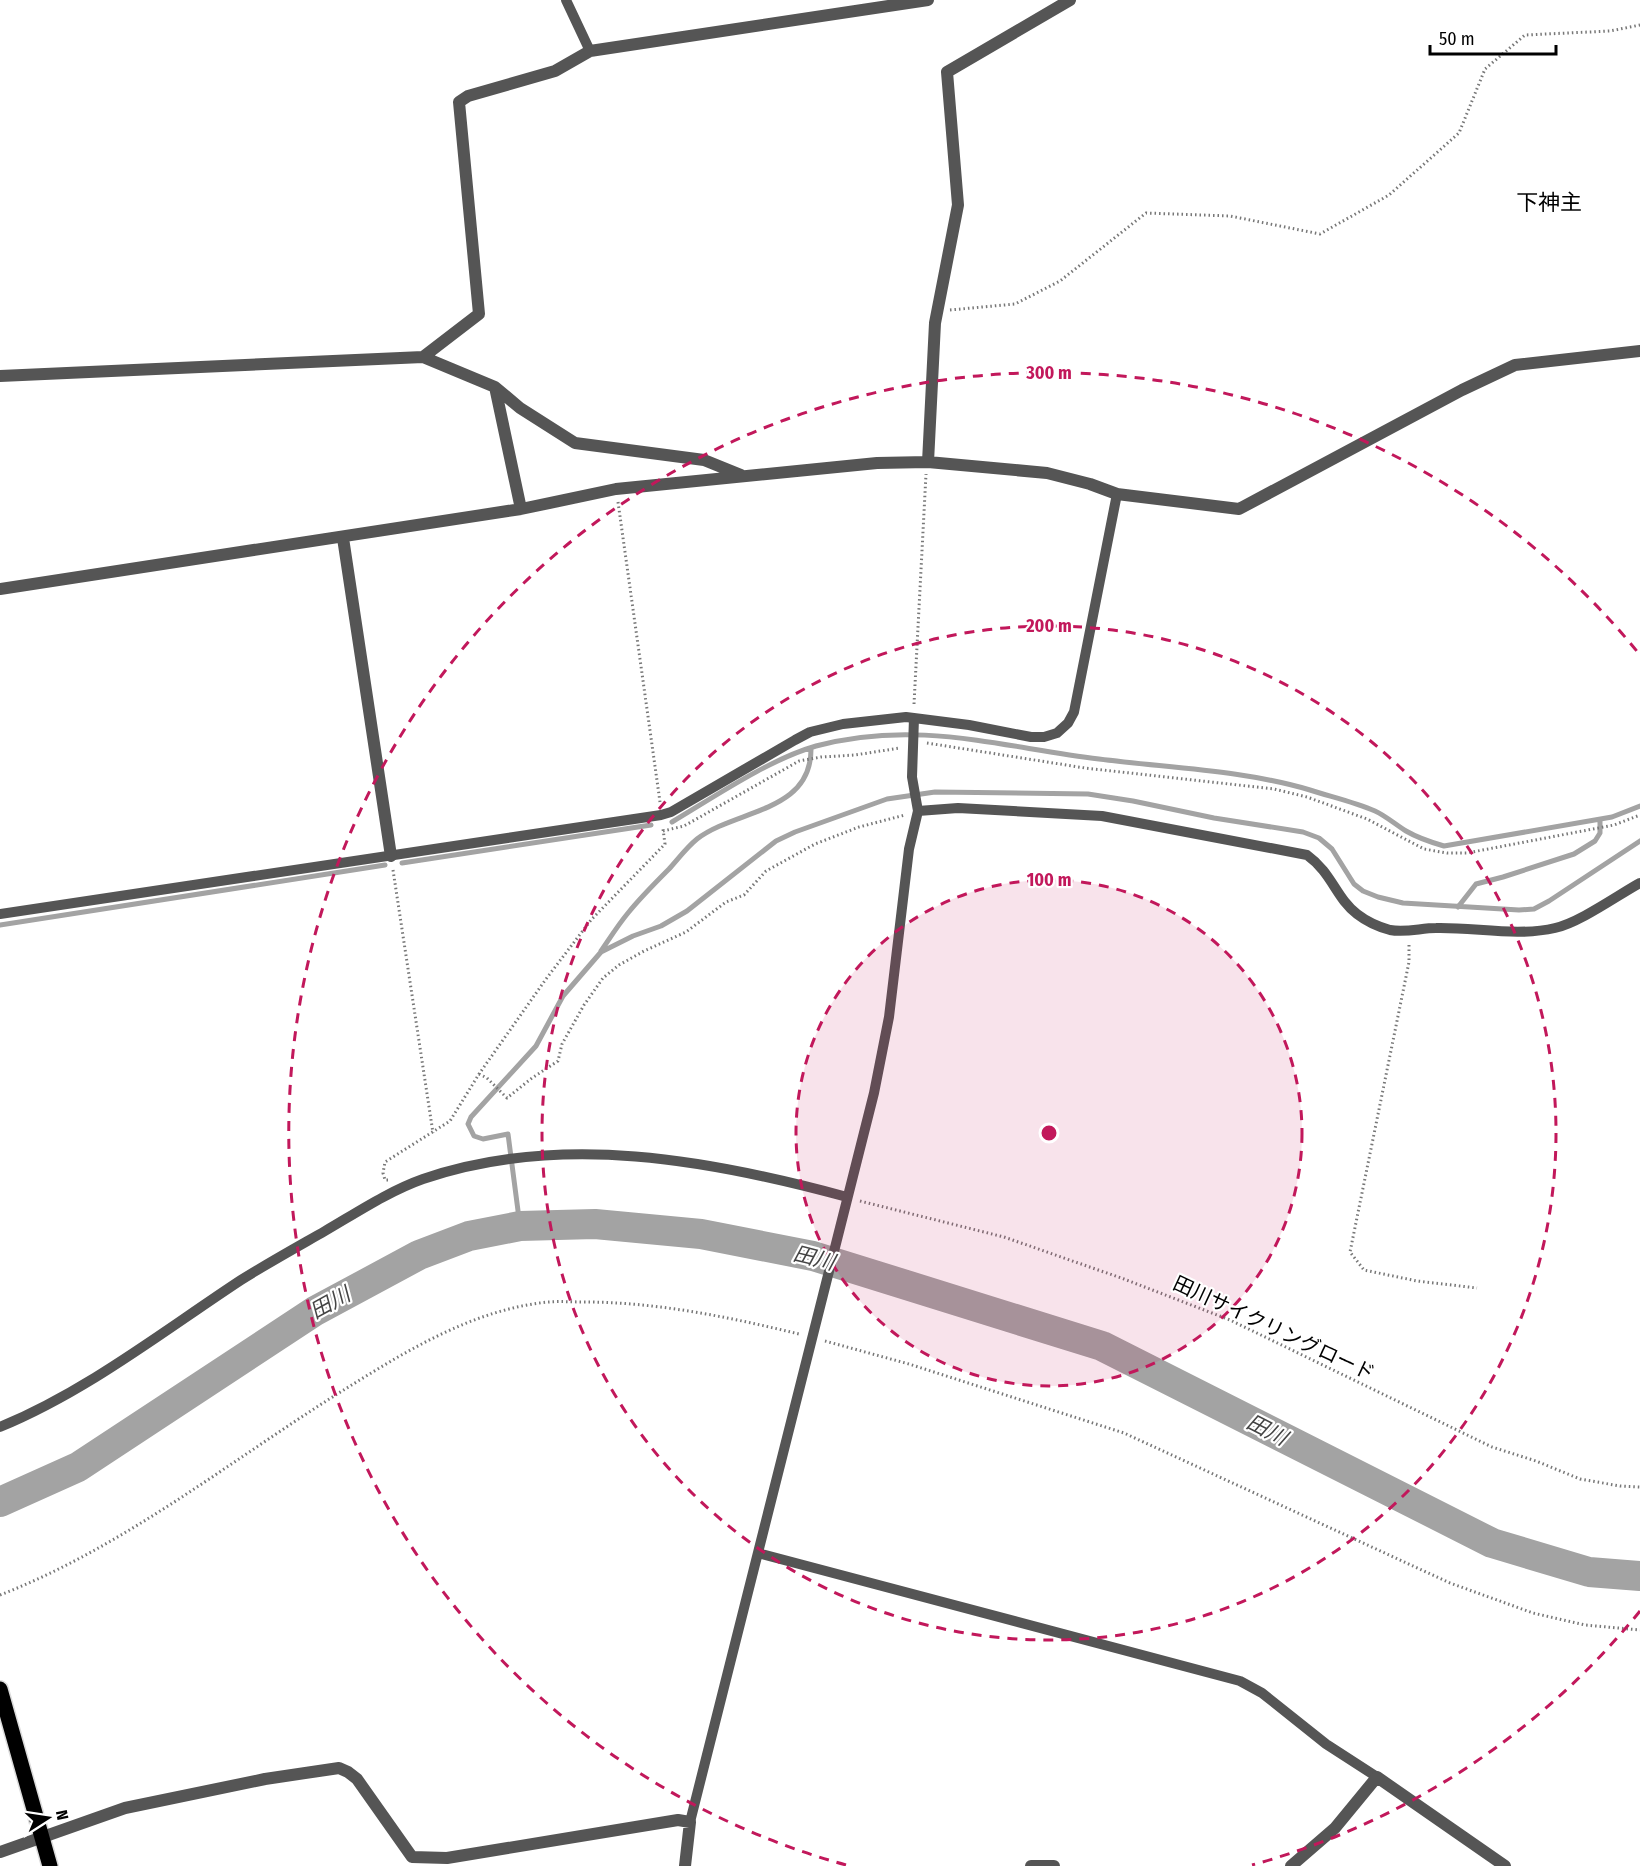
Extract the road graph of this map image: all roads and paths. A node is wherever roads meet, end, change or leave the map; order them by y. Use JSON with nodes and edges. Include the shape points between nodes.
{"nodes":[{"id":1,"x":566,"y":0,"type":"edge"},
{"id":2,"x":928,"y":0,"type":"edge"},
{"id":3,"x":1070,"y":0,"type":"edge"},
{"id":4,"x":1640,"y":25,"type":"edge"},
{"id":5,"x":590,"y":51,"type":"junction"},
{"id":6,"x":937,"y":311,"type":"junction"},
{"id":7,"x":1640,"y":351,"type":"edge"},
{"id":8,"x":423,"y":357,"type":"junction"},
{"id":9,"x":0,"y":376,"type":"edge"},
{"id":10,"x":495,"y":387,"type":"junction"},
{"id":11,"x":928,"y":462,"type":"junction"},
{"id":12,"x":742,"y":476,"type":"junction"},
{"id":13,"x":616,"y":489,"type":"junction"},
{"id":14,"x":1117,"y":494,"type":"junction"},
{"id":15,"x":521,"y":510,"type":"junction"},
{"id":16,"x":343,"y":538,"type":"junction"},
{"id":17,"x":0,"y":589,"type":"edge"},
{"id":18,"x":913,"y":733,"type":"junction"},
{"id":19,"x":918,"y":811,"type":"junction"},
{"id":20,"x":662,"y":815,"type":"junction"},
{"id":21,"x":1640,"y":815,"type":"edge"},
{"id":22,"x":663,"y":831,"type":"junction"},
{"id":23,"x":391,"y":856,"type":"junction"},
{"id":24,"x":1640,"y":882,"type":"edge"},
{"id":25,"x":0,"y":914,"type":"edge"},
{"id":26,"x":1409,"y":931,"type":"junction"},
{"id":27,"x":479,"y":1074,"type":"junction"},
{"id":28,"x":433,"y":1133,"type":"junction"},
{"id":29,"x":393,"y":1179,"type":"dead end"},
{"id":30,"x":849,"y":1200,"type":"junction"},
{"id":31,"x":1477,"y":1288,"type":"dead end"},
{"id":32,"x":812,"y":1334,"type":"junction"},
{"id":33,"x":0,"y":1427,"type":"edge"},
{"id":34,"x":1640,"y":1487,"type":"edge"},
{"id":35,"x":759,"y":1553,"type":"junction"},
{"id":36,"x":0,"y":1595,"type":"edge"},
{"id":37,"x":1640,"y":1630,"type":"edge"},
{"id":38,"x":0,"y":1689,"type":"edge"},
{"id":39,"x":1377,"y":1777,"type":"junction"},
{"id":40,"x":690,"y":1822,"type":"junction"},
{"id":41,"x":42,"y":1838,"type":"junction"},
{"id":42,"x":0,"y":1852,"type":"edge"},
{"id":43,"x":448,"y":1862,"type":"edge"},
{"id":44,"x":50,"y":1866,"type":"edge"},
{"id":45,"x":686,"y":1866,"type":"edge"},
{"id":46,"x":1031,"y":1866,"type":"edge"},
{"id":47,"x":1054,"y":1866,"type":"edge"},
{"id":48,"x":1291,"y":1866,"type":"edge"},
{"id":49,"x":1505,"y":1866,"type":"edge"}],
"edges":[{"from":1,"to":5,"type":"lane"},
{"from":2,"to":5,"type":"street"},
{"from":3,"to":6,"type":"street","via":[[946,72],[958,205]]},
{"from":4,"to":6,"type":"path","via":[[1610,31],[1525,35],[1485,69],[1460,133],[1389,195],[1320,234],[1230,216],[1146,213],[1060,281],[1015,304]]},
{"from":5,"to":8,"type":"street","via":[[555,71],[459,102],[478,314]]},
{"from":6,"to":11,"type":"street"},
{"from":7,"to":14,"type":"street","via":[[1515,365],[1239,509]]},
{"from":8,"to":9,"type":"street"},
{"from":8,"to":10,"type":"street"},
{"from":10,"to":12,"type":"street","via":[[575,443],[704,460]]},
{"from":10,"to":15,"type":"street"},
{"from":11,"to":12,"type":"street"},
{"from":11,"to":14,"type":"street","via":[[1047,472]]},
{"from":11,"to":18,"type":"path"},
{"from":12,"to":13,"type":"street"},
{"from":13,"to":15,"type":"street"},
{"from":13,"to":20,"type":"path"},
{"from":14,"to":18,"type":"lane","via":[[1074,712],[1068,723],[1057,733],[1044,737],[969,725]]},
{"from":15,"to":16,"type":"street"},
{"from":16,"to":17,"type":"street"},
{"from":16,"to":23,"type":"street"},
{"from":18,"to":19,"type":"lane","via":[[912,777]]},
{"from":18,"to":20,"type":"lane","via":[[906,717],[810,732]]},
{"from":18,"to":21,"type":"path","via":[[923,743],[1084,768],[1274,789],[1357,815],[1424,849],[1447,853],[1467,853],[1614,825]]},
{"from":18,"to":22,"type":"path","via":[[855,755],[803,761],[684,826]]},
{"from":19,"to":26,"type":"lane","via":[[958,808],[1102,816],[1307,855],[1330,877],[1358,915],[1391,930]]},
{"from":19,"to":27,"type":"path","via":[[815,844],[765,871],[744,894],[726,902],[686,932],[619,965],[603,978],[572,1024],[558,1061],[507,1098]]},
{"from":19,"to":30,"type":"lane","via":[[909,849],[889,1017]]},
{"from":20,"to":22,"type":"path"},
{"from":20,"to":23,"type":"lane"},
{"from":22,"to":27,"type":"path","via":[[665,844],[591,920]]},
{"from":23,"to":25,"type":"lane"},
{"from":23,"to":28,"type":"path"},
{"from":24,"to":26,"type":"lane","via":[[1555,928],[1519,932],[1435,928]]},
{"from":26,"to":31,"type":"path","via":[[1409,962],[1350,1252],[1364,1270]]},
{"from":27,"to":28,"type":"path","via":[[450,1121]]},
{"from":28,"to":29,"type":"path","via":[[385,1162],[384,1180]]},
{"from":30,"to":32,"type":"lane"},
{"from":30,"to":33,"type":"lane","via":[[800,1184],[730,1170],[616,1155],[532,1157],[422,1179],[243,1279],[93,1379]]},
{"from":30,"to":34,"type":"path","name":"田川サイクリングロード","via":[[1004,1237],[1125,1279],[1230,1320],[1492,1447],[1580,1479]]},
{"from":32,"to":35,"type":"lane"},
{"from":32,"to":36,"type":"path","via":[[629,1303],[549,1302],[482,1318],[413,1348],[108,1541]]},
{"from":32,"to":37,"type":"path","via":[[1124,1433],[1450,1583],[1533,1613],[1585,1625]]},
{"from":35,"to":39,"type":"lane","via":[[1240,1681],[1251,1685],[1326,1744]]},
{"from":35,"to":40,"type":"lane"},
{"from":38,"to":41,"type":"main road"},
{"from":39,"to":48,"type":"street","via":[[1335,1828]]},
{"from":39,"to":49,"type":"street"},
{"from":40,"to":43,"type":"street","via":[[678,1820]]},
{"from":40,"to":45,"type":"street"},
{"from":41,"to":42,"type":"street"},
{"from":41,"to":43,"type":"street","via":[[125,1808],[339,1768],[357,1779],[412,1857]]},
{"from":41,"to":44,"type":"main road"},
{"from":46,"to":47,"type":"street"}]}
